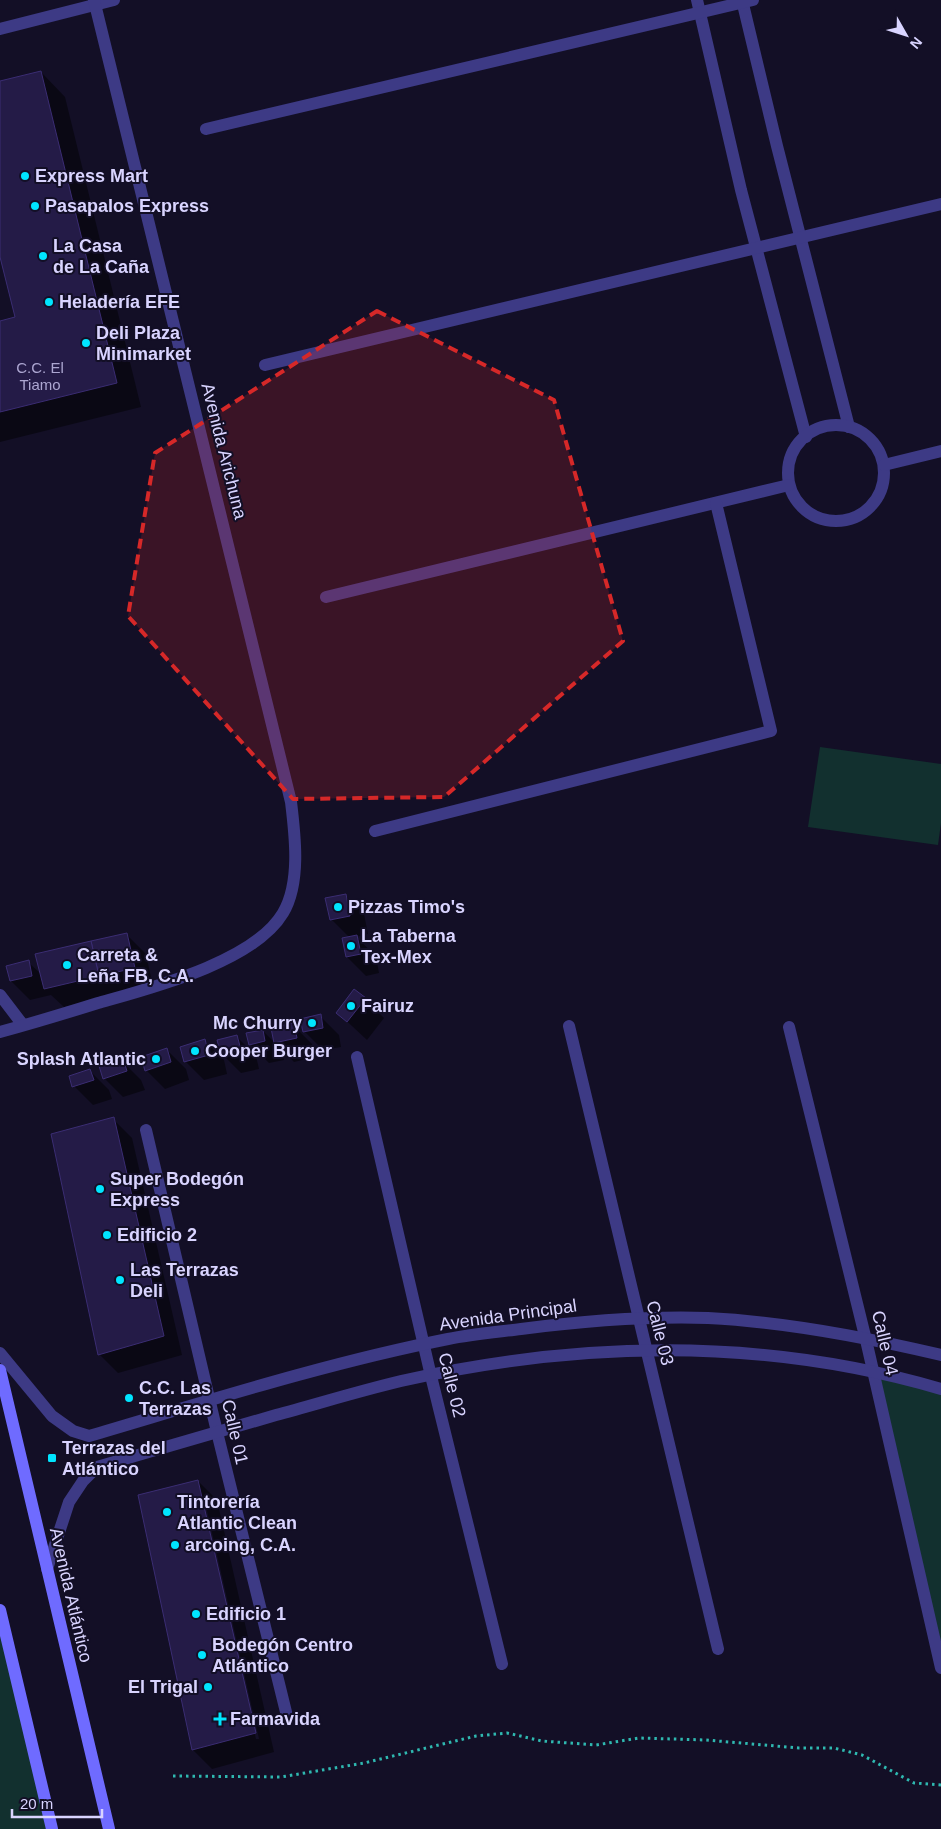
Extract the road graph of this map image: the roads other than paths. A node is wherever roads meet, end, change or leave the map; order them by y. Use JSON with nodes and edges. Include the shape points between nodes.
{"nodes":[{"id":1,"x":114,"y":0,"type":"edge"},
{"id":2,"x":746,"y":1,"type":"edge"},
{"id":3,"x":94,"y":2,"type":"edge"},
{"id":4,"x":698,"y":6,"type":"edge"},
{"id":5,"x":0,"y":29,"type":"edge"},
{"id":6,"x":206,"y":129,"type":"dead end"},
{"id":7,"x":941,"y":204,"type":"edge"},
{"id":8,"x":800,"y":239,"type":"junction"},
{"id":9,"x":756,"y":249,"type":"junction"},
{"id":10,"x":264,"y":365,"type":"dead end"},
{"id":11,"x":849,"y":427,"type":"junction"},
{"id":12,"x":806,"y":437,"type":"junction"},
{"id":13,"x":941,"y":451,"type":"edge"},
{"id":14,"x":884,"y":465,"type":"junction"},
{"id":15,"x":789,"y":485,"type":"junction"},
{"id":16,"x":716,"y":503,"type":"junction"},
{"id":17,"x":326,"y":597,"type":"dead end"},
{"id":18,"x":375,"y":830,"type":"dead end"},
{"id":19,"x":0,"y":995,"type":"edge"},
{"id":20,"x":23,"y":1025,"type":"junction"},
{"id":21,"x":569,"y":1026,"type":"dead end"},
{"id":22,"x":789,"y":1028,"type":"dead end"},
{"id":23,"x":0,"y":1032,"type":"edge"},
{"id":24,"x":357,"y":1056,"type":"dead end"},
{"id":25,"x":146,"y":1130,"type":"dead end"},
{"id":26,"x":638,"y":1319,"type":"junction"},
{"id":27,"x":866,"y":1340,"type":"junction"},
{"id":28,"x":424,"y":1344,"type":"junction"},
{"id":29,"x":646,"y":1351,"type":"junction"},
{"id":30,"x":0,"y":1353,"type":"edge"},
{"id":31,"x":941,"y":1356,"type":"edge"},
{"id":32,"x":0,"y":1370,"type":"edge"},
{"id":33,"x":874,"y":1373,"type":"junction"},
{"id":34,"x":431,"y":1376,"type":"junction"},
{"id":35,"x":941,"y":1389,"type":"edge"},
{"id":36,"x":210,"y":1401,"type":"junction"},
{"id":37,"x":217,"y":1432,"type":"junction"},
{"id":38,"x":47,"y":1569,"type":"junction"},
{"id":39,"x":0,"y":1610,"type":"edge"},
{"id":40,"x":718,"y":1649,"type":"dead end"},
{"id":41,"x":502,"y":1664,"type":"dead end"},
{"id":42,"x":941,"y":1668,"type":"edge"},
{"id":43,"x":286,"y":1712,"type":"dead end"},
{"id":44,"x":52,"y":1829,"type":"edge"},
{"id":45,"x":109,"y":1829,"type":"edge"}],
"edges":[{"from":1,"to":3,"type":"street"},
{"from":2,"to":4,"type":"street"},
{"from":2,"to":8,"type":"street"},
{"from":3,"to":5,"type":"street"},
{"from":3,"to":20,"type":"street","name":"Avenida Arichuna","via":[[291,802],[294,874],[283,913],[272,928],[255,942],[219,962],[133,993]]},
{"from":4,"to":6,"type":"street"},
{"from":4,"to":9,"type":"street"},
{"from":7,"to":8,"type":"street"},
{"from":8,"to":9,"type":"street"},
{"from":8,"to":11,"type":"street"},
{"from":9,"to":10,"type":"street"},
{"from":9,"to":12,"type":"street"},
{"from":11,"to":12,"type":"street","via":[[825,426]]},
{"from":11,"to":14,"type":"street","via":[[870,438]]},
{"from":12,"to":15,"type":"street","via":[[798,443],[791,457]]},
{"from":13,"to":14,"type":"street"},
{"from":14,"to":15,"type":"street","via":[[884,482],[878,497],[867,510],[854,518],[823,520],[808,513],[797,502]]},
{"from":15,"to":16,"type":"street"},
{"from":16,"to":17,"type":"street"},
{"from":16,"to":18,"type":"street","via":[[771,731]]},
{"from":19,"to":20,"type":"street"},
{"from":20,"to":23,"type":"street"},
{"from":21,"to":26,"type":"street","name":"Calle 03"},
{"from":22,"to":27,"type":"street","name":"Calle 04"},
{"from":24,"to":28,"type":"street","name":"Calle 02"},
{"from":25,"to":36,"type":"street","name":"Calle 01"},
{"from":26,"to":27,"type":"street","name":"Avenida Principal","via":[[708,1318],[794,1327]]},
{"from":26,"to":28,"type":"street","name":"Avenida Principal","via":[[537,1326]]},
{"from":26,"to":29,"type":"street","name":"Calle 03"},
{"from":27,"to":31,"type":"street","name":"Avenida Principal"},
{"from":27,"to":33,"type":"street","name":"Calle 04"},
{"from":28,"to":34,"type":"street","name":"Calle 02"},
{"from":28,"to":36,"type":"street","name":"Avenida Principal"},
{"from":29,"to":33,"type":"street","via":[[749,1353],[842,1365]]},
{"from":29,"to":34,"type":"street","via":[[586,1352]]},
{"from":29,"to":40,"type":"street","name":"Calle 03"},
{"from":30,"to":36,"type":"street","name":"Avenida Principal","via":[[52,1416],[73,1431],[89,1436]]},
{"from":32,"to":38,"type":"main road","name":"Avenida Atlántico"},
{"from":33,"to":35,"type":"street"},
{"from":33,"to":42,"type":"street","name":"Calle 04"},
{"from":34,"to":37,"type":"street"},
{"from":34,"to":41,"type":"street","name":"Calle 02"},
{"from":36,"to":37,"type":"street","name":"Calle 01"},
{"from":37,"to":38,"type":"street","via":[[96,1466],[68,1502]]},
{"from":37,"to":43,"type":"street","name":"Calle 01"},
{"from":38,"to":45,"type":"main road","name":"Avenida Atlántico"},
{"from":39,"to":44,"type":"main road"}]}
